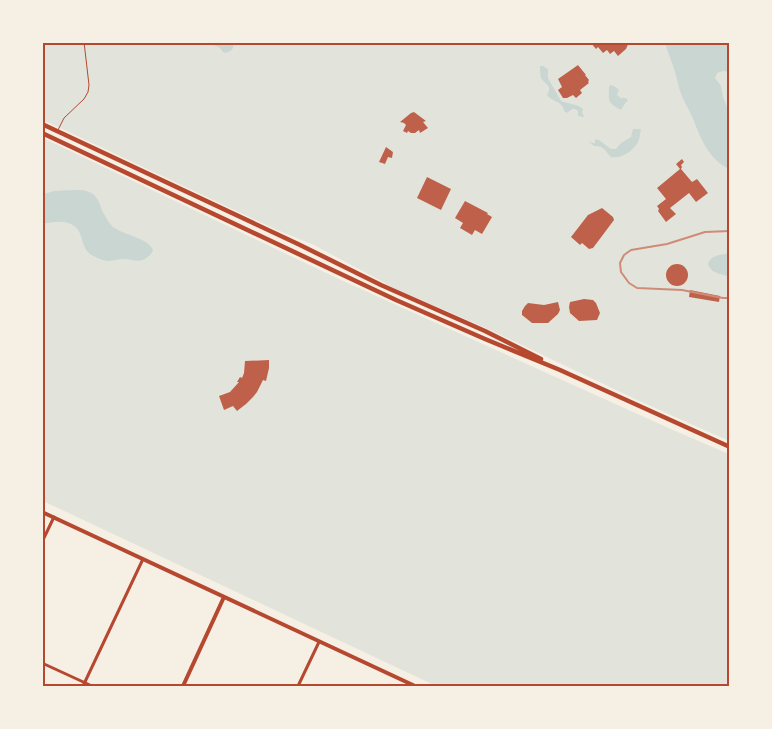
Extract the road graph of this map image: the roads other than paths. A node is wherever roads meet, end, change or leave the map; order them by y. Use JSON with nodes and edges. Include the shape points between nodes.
{"nodes":[{"id":1,"x":84,"y":42,"type":"edge"},
{"id":2,"x":42,"y":124,"type":"edge"},
{"id":3,"x":57,"y":131,"type":"junction"},
{"id":4,"x":42,"y":133,"type":"edge"},
{"id":5,"x":560,"y":370,"type":"junction"},
{"id":6,"x":730,"y":447,"type":"edge"},
{"id":7,"x":42,"y":512,"type":"edge"},
{"id":8,"x":54,"y":517,"type":"junction"},
{"id":9,"x":42,"y":542,"type":"edge"},
{"id":10,"x":143,"y":559,"type":"junction"},
{"id":11,"x":224,"y":597,"type":"junction"},
{"id":12,"x":319,"y":642,"type":"junction"},
{"id":13,"x":42,"y":663,"type":"edge"},
{"id":14,"x":84,"y":685,"type":"edge"},
{"id":15,"x":92,"y":686,"type":"edge"},
{"id":16,"x":183,"y":686,"type":"edge"},
{"id":17,"x":298,"y":686,"type":"edge"},
{"id":18,"x":413,"y":686,"type":"edge"}],
"edges":[{"from":1,"to":3,"type":"lane","via":[[88,92],[64,118]]},
{"from":2,"to":3,"type":"main road"},
{"from":3,"to":5,"type":"main road","via":[[484,331]]},
{"from":4,"to":5,"type":"main road","via":[[396,300]]},
{"from":5,"to":6,"type":"main road"},
{"from":7,"to":8,"type":"street"},
{"from":8,"to":9,"type":"street"},
{"from":8,"to":10,"type":"street"},
{"from":10,"to":11,"type":"street"},
{"from":10,"to":14,"type":"street"},
{"from":11,"to":12,"type":"street"},
{"from":11,"to":16,"type":"street"},
{"from":12,"to":17,"type":"street"},
{"from":12,"to":18,"type":"street"},
{"from":13,"to":14,"type":"street"},
{"from":14,"to":15,"type":"street"}]}
